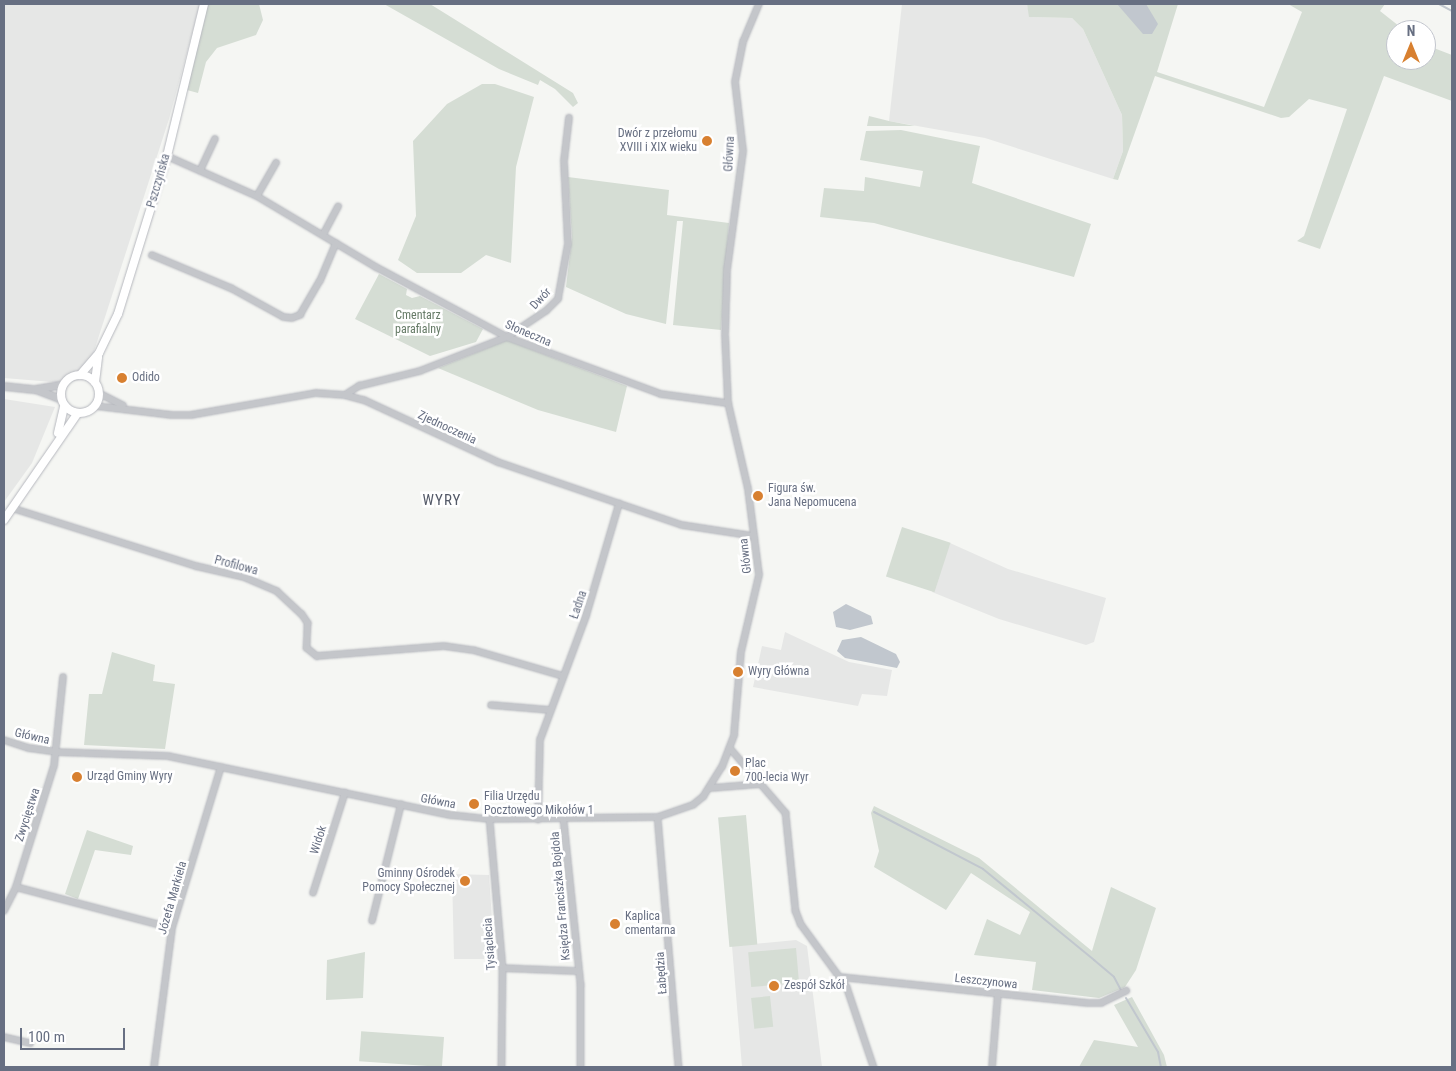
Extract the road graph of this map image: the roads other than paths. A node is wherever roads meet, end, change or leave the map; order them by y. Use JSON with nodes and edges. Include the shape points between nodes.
{"nodes":[{"id":1,"x":204,"y":4,"type":"edge"},
{"id":2,"x":759,"y":4,"type":"edge"},
{"id":3,"x":569,"y":118,"type":"dead end"},
{"id":4,"x":215,"y":139,"type":"dead end"},
{"id":5,"x":167,"y":156,"type":"junction"},
{"id":6,"x":276,"y":163,"type":"dead end"},
{"id":7,"x":200,"y":171,"type":"junction"},
{"id":8,"x":257,"y":196,"type":"junction"},
{"id":9,"x":338,"y":207,"type":"dead end"},
{"id":10,"x":323,"y":235,"type":"junction"},
{"id":11,"x":336,"y":243,"type":"junction"},
{"id":12,"x":152,"y":254,"type":"dead end"},
{"id":13,"x":507,"y":337,"type":"junction"},
{"id":14,"x":99,"y":353,"type":"junction"},
{"id":15,"x":80,"y":375,"type":"junction"},
{"id":16,"x":95,"y":382,"type":"junction"},
{"id":17,"x":63,"y":384,"type":"junction"},
{"id":18,"x":4,"y":386,"type":"edge"},
{"id":19,"x":35,"y":389,"type":"junction"},
{"id":20,"x":99,"y":394,"type":"junction"},
{"id":21,"x":346,"y":395,"type":"junction"},
{"id":22,"x":728,"y":402,"type":"junction"},
{"id":23,"x":62,"y":403,"type":"junction"},
{"id":24,"x":96,"y":406,"type":"junction"},
{"id":25,"x":127,"y":407,"type":"junction"},
{"id":26,"x":77,"y":414,"type":"junction"},
{"id":27,"x":56,"y":440,"type":"junction"},
{"id":28,"x":619,"y":504,"type":"junction"},
{"id":29,"x":12,"y":508,"type":"junction"},
{"id":30,"x":4,"y":520,"type":"edge"},
{"id":31,"x":754,"y":536,"type":"junction"},
{"id":32,"x":563,"y":676,"type":"junction"},
{"id":33,"x":63,"y":677,"type":"dead end"},
{"id":34,"x":492,"y":705,"type":"dead end"},
{"id":35,"x":550,"y":710,"type":"junction"},
{"id":36,"x":4,"y":740,"type":"edge"},
{"id":37,"x":730,"y":748,"type":"junction"},
{"id":38,"x":56,"y":752,"type":"junction"},
{"id":39,"x":220,"y":767,"type":"junction"},
{"id":40,"x":761,"y":784,"type":"junction"},
{"id":41,"x":711,"y":788,"type":"junction"},
{"id":42,"x":345,"y":793,"type":"junction"},
{"id":43,"x":401,"y":805,"type":"junction"},
{"id":44,"x":658,"y":817,"type":"junction"},
{"id":45,"x":490,"y":819,"type":"junction"},
{"id":46,"x":538,"y":820,"type":"junction"},
{"id":47,"x":564,"y":820,"type":"junction"},
{"id":48,"x":16,"y":887,"type":"junction"},
{"id":49,"x":312,"y":893,"type":"dead end"},
{"id":50,"x":4,"y":911,"type":"edge"},
{"id":51,"x":372,"y":920,"type":"dead end"},
{"id":52,"x":172,"y":928,"type":"junction"},
{"id":53,"x":503,"y":968,"type":"junction"},
{"id":54,"x":578,"y":971,"type":"junction"},
{"id":55,"x":840,"y":977,"type":"junction"},
{"id":56,"x":1126,"y":991,"type":"dead end"},
{"id":57,"x":998,"y":993,"type":"junction"},
{"id":58,"x":4,"y":1036,"type":"edge"},
{"id":59,"x":30,"y":1043,"type":"dead end"},
{"id":60,"x":154,"y":1067,"type":"edge"},
{"id":61,"x":502,"y":1067,"type":"edge"},
{"id":62,"x":582,"y":1067,"type":"edge"},
{"id":63,"x":679,"y":1067,"type":"edge"},
{"id":64,"x":874,"y":1067,"type":"edge"},
{"id":65,"x":992,"y":1067,"type":"edge"}],
"edges":[{"from":1,"to":5,"type":"main road","name":"Pszczyńska"},
{"from":2,"to":22,"type":"street","name":"Główna","via":[[742,42],[735,82],[743,150],[727,270]]},
{"from":3,"to":13,"type":"street","name":"Dwór","via":[[564,161],[568,244],[561,290],[558,299],[546,311]]},
{"from":4,"to":7,"type":"street"},
{"from":5,"to":7,"type":"street","name":"Słoneczna"},
{"from":5,"to":14,"type":"main road","name":"Pszczyńska","via":[[118,314]]},
{"from":6,"to":8,"type":"street"},
{"from":7,"to":8,"type":"street","name":"Słoneczna"},
{"from":8,"to":10,"type":"street","name":"Słoneczna"},
{"from":9,"to":10,"type":"street"},
{"from":10,"to":11,"type":"street","name":"Słoneczna"},
{"from":11,"to":12,"type":"street","via":[[300,315],[292,318]]},
{"from":11,"to":13,"type":"street","name":"Słoneczna"},
{"from":13,"to":21,"type":"street","name":"Dwór","via":[[420,371],[359,386]]},
{"from":13,"to":22,"type":"street","name":"Słoneczna","via":[[661,394]]},
{"from":14,"to":15,"type":"main road","name":"Pszczyńska"},
{"from":14,"to":16,"type":"main road","name":"Pszczyńska"},
{"from":15,"to":16,"type":"main road"},
{"from":15,"to":17,"type":"main road"},
{"from":16,"to":20,"type":"main road"},
{"from":17,"to":19,"type":"street"},
{"from":17,"to":23,"type":"main road"},
{"from":18,"to":19,"type":"street"},
{"from":19,"to":23,"type":"street"},
{"from":20,"to":24,"type":"main road"},
{"from":20,"to":25,"type":"street","name":"Zjednoczenia"},
{"from":21,"to":25,"type":"street","name":"Zjednoczenia","via":[[316,394],[191,415],[151,414]]},
{"from":21,"to":28,"type":"street","name":"Zjednoczenia","via":[[364,400],[498,462]]},
{"from":22,"to":31,"type":"street","name":"Główna","via":[[748,489]]},
{"from":23,"to":26,"type":"main road"},
{"from":23,"to":27,"type":"main road"},
{"from":24,"to":25,"type":"street","name":"Zjednoczenia"},
{"from":24,"to":26,"type":"main road"},
{"from":26,"to":27,"type":"main road"},
{"from":27,"to":29,"type":"main road"},
{"from":28,"to":31,"type":"street","name":"Zjednoczenia","via":[[703,531]]},
{"from":28,"to":32,"type":"street","name":"Ładna","via":[[586,616]]},
{"from":29,"to":30,"type":"main road"},
{"from":29,"to":32,"type":"street","name":"Profilowa","via":[[196,566],[244,577],[277,591],[308,623],[307,648],[317,656],[444,646],[473,650]]},
{"from":31,"to":37,"type":"street","name":"Główna","via":[[759,575],[741,652],[737,718]]},
{"from":32,"to":35,"type":"street","name":"Ładna"},
{"from":33,"to":38,"type":"street","name":"Główna"},
{"from":34,"to":35,"type":"street"},
{"from":35,"to":46,"type":"street","name":"Ładna","via":[[538,755]]},
{"from":36,"to":38,"type":"street","name":"Główna"},
{"from":37,"to":40,"type":"street"},
{"from":37,"to":41,"type":"street","name":"Główna"},
{"from":38,"to":39,"type":"street","name":"Główna","via":[[137,753]]},
{"from":38,"to":48,"type":"street","name":"Zwycięstwa"},
{"from":39,"to":42,"type":"street","name":"Główna"},
{"from":39,"to":52,"type":"street","name":"Józefa Markiela"},
{"from":40,"to":41,"type":"street"},
{"from":40,"to":55,"type":"street","via":[[780,804],[789,821],[796,911],[801,924]]},
{"from":41,"to":44,"type":"street","name":"Główna","via":[[694,805]]},
{"from":42,"to":43,"type":"street","name":"Główna"},
{"from":42,"to":49,"type":"street","name":"Widok"},
{"from":43,"to":45,"type":"street","name":"Główna"},
{"from":43,"to":51,"type":"street","name":"Główna"},
{"from":44,"to":47,"type":"street","name":"Główna"},
{"from":44,"to":63,"type":"street","name":"Łabędzia"},
{"from":45,"to":46,"type":"street","name":"Główna"},
{"from":45,"to":53,"type":"street","name":"Tysiąclecia"},
{"from":46,"to":47,"type":"street","name":"Główna"},
{"from":47,"to":54,"type":"street","name":"Księdza Franciszka Bojdoła"},
{"from":48,"to":50,"type":"street","name":"Zwycięstwa"},
{"from":48,"to":52,"type":"street"},
{"from":52,"to":60,"type":"street","name":"Józefa Markiela"},
{"from":53,"to":54,"type":"street","name":"Księdza Franciszka Bojdoła"},
{"from":53,"to":61,"type":"street","name":"Tysiąclecia"},
{"from":54,"to":62,"type":"street","name":"Księdza Franciszka Bojdoła"},
{"from":55,"to":57,"type":"street","name":"Leszczynowa"},
{"from":55,"to":64,"type":"street","via":[[847,988]]},
{"from":56,"to":57,"type":"street","name":"Leszczynowa","via":[[1101,1003]]},
{"from":57,"to":65,"type":"street"},
{"from":58,"to":59,"type":"street"}]}
